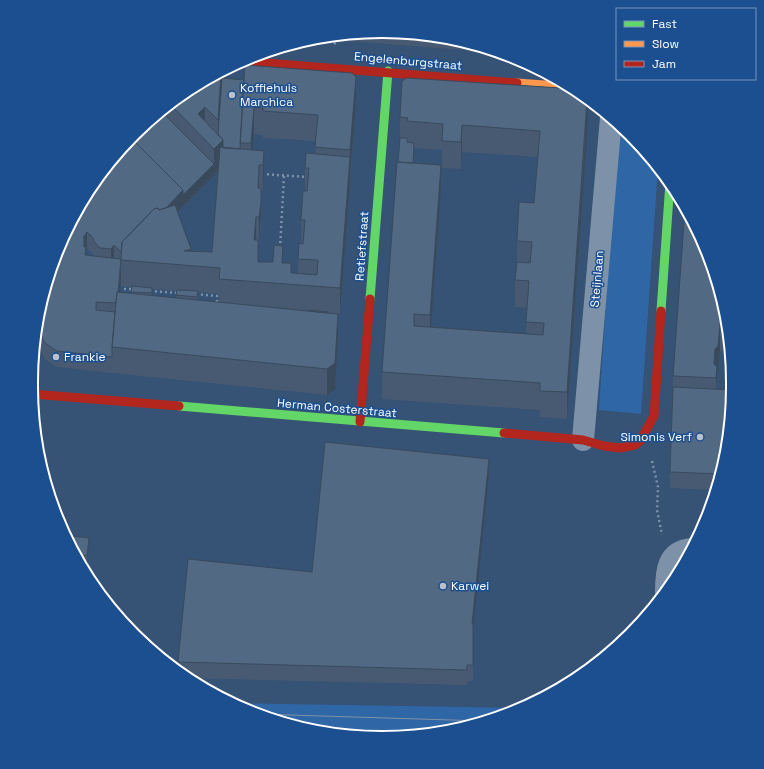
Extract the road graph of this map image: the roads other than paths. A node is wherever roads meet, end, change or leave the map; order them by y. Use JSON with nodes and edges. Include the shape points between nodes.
{"nodes":[{"id":1,"x":255,"y":62,"type":"edge"},
{"id":2,"x":388,"y":71,"type":"junction"},
{"id":3,"x":557,"y":86,"type":"edge"},
{"id":4,"x":610,"y":124,"type":"edge"},
{"id":5,"x":669,"y":193,"type":"edge"},
{"id":6,"x":38,"y":395,"type":"edge"},
{"id":7,"x":360,"y":422,"type":"junction"},
{"id":8,"x":583,"y":440,"type":"junction"},
{"id":9,"x":683,"y":552,"type":"edge"},
{"id":10,"x":667,"y":580,"type":"edge"}],
"edges":[{"from":1,"to":2,"type":"street","name":"Engelenburgstraat"},
{"from":2,"to":3,"type":"street","name":"Engelenburgstraat"},
{"from":2,"to":7,"type":"street","name":"Retiefstraat"},
{"from":4,"to":8,"type":"street","name":"Steijnlaan"},
{"from":5,"to":8,"type":"street","name":"Herman Costerstraat","via":[[654,416],[648,432],[639,442],[623,448],[600,446]]},
{"from":6,"to":7,"type":"street","name":"Herman Costerstraat"},
{"from":7,"to":8,"type":"street","name":"Herman Costerstraat"},
{"from":9,"to":10,"type":"street","via":[[667,569]]}]}
